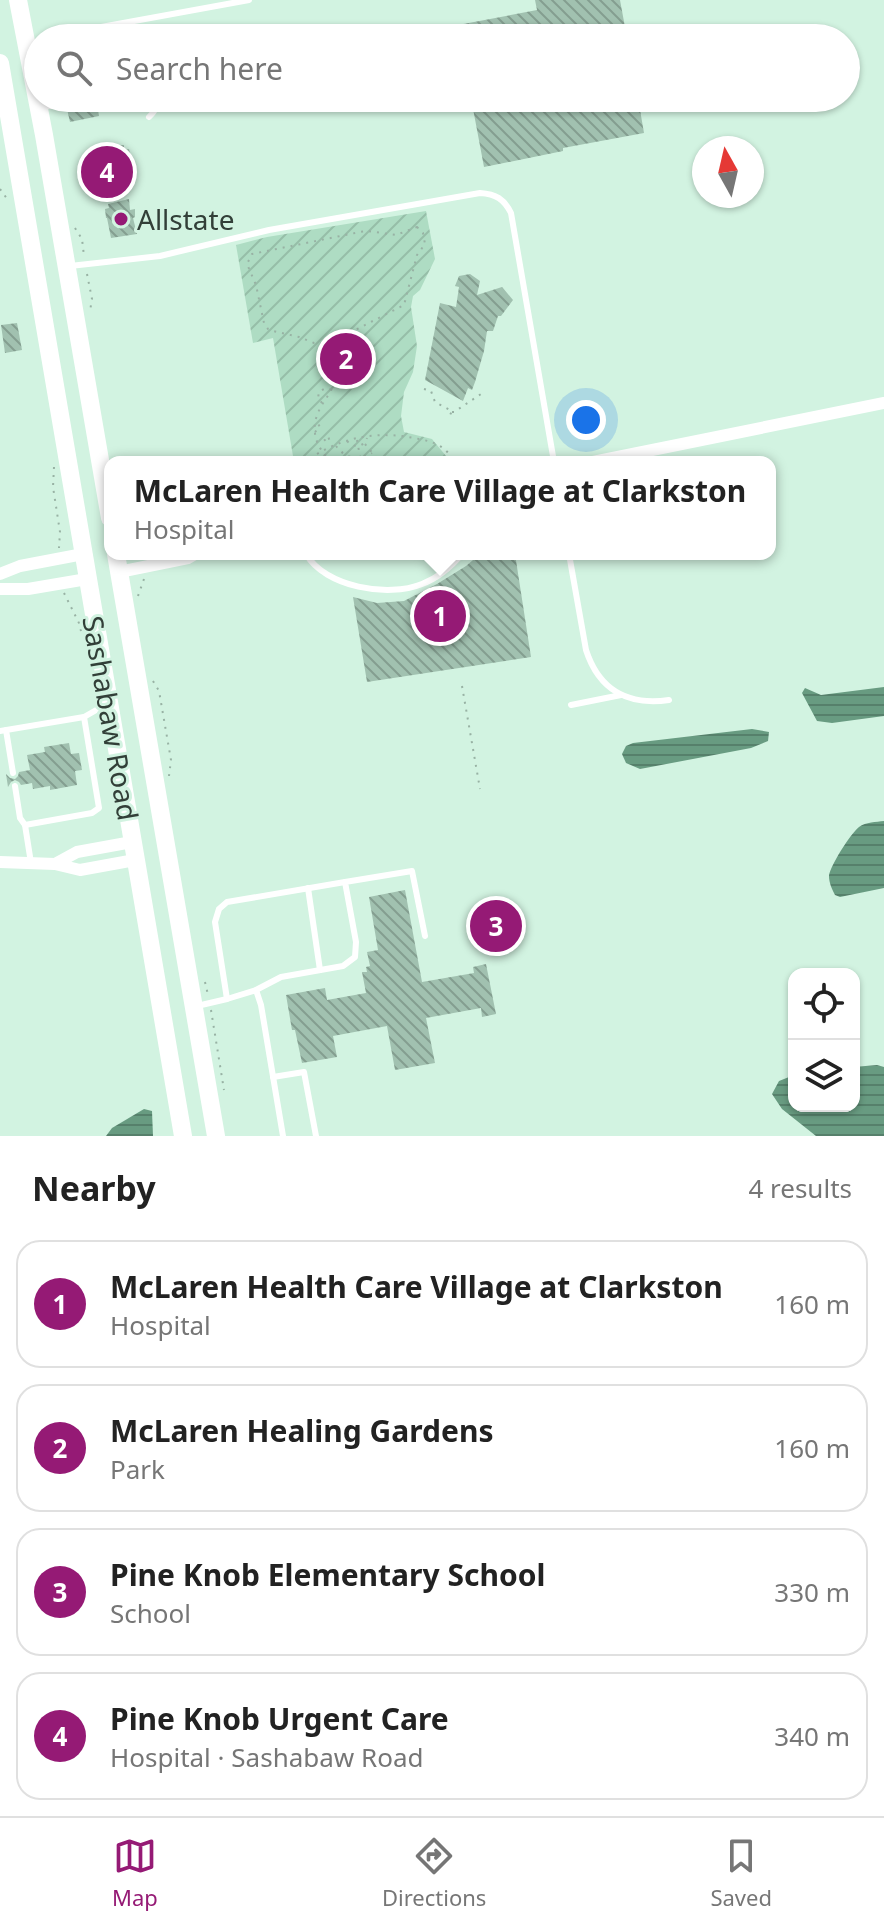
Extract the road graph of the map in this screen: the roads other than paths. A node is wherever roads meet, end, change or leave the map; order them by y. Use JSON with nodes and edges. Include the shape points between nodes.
{"nodes":[{"id":1,"x":249,"y":0,"type":"edge"},
{"id":2,"x":15,"y":2,"type":"edge"},
{"id":3,"x":27,"y":24,"type":"edge"},
{"id":4,"x":117,"y":24,"type":"edge"},
{"id":5,"x":0,"y":63,"type":"edge"},
{"id":6,"x":40,"y":112,"type":"edge"},
{"id":7,"x":154,"y":112,"type":"edge"},
{"id":8,"x":149,"y":117,"type":"dead end"},
{"id":9,"x":7,"y":155,"type":"edge"},
{"id":10,"x":32,"y":254,"type":"junction"},
{"id":11,"x":76,"y":265,"type":"junction"},
{"id":12,"x":50,"y":363,"type":"junction"},
{"id":13,"x":86,"y":377,"type":"junction"},
{"id":14,"x":884,"y":403,"type":"edge"},
{"id":15,"x":553,"y":456,"type":"edge"},
{"id":16,"x":623,"y":456,"type":"edge"},
{"id":17,"x":104,"y":483,"type":"edge"},
{"id":18,"x":83,"y":554,"type":"junction"},
{"id":19,"x":160,"y":560,"type":"edge"},
{"id":20,"x":311,"y":560,"type":"edge"},
{"id":21,"x":457,"y":560,"type":"edge"},
{"id":22,"x":570,"y":560,"type":"edge"},
{"id":23,"x":118,"y":563,"type":"edge"},
{"id":24,"x":0,"y":574,"type":"edge"},
{"id":25,"x":87,"y":579,"type":"junction"},
{"id":26,"x":0,"y":589,"type":"edge"},
{"id":27,"x":621,"y":695,"type":"junction"},
{"id":28,"x":669,"y":700,"type":"dead end"},
{"id":29,"x":108,"y":703,"type":"junction"},
{"id":30,"x":571,"y":705,"type":"dead end"},
{"id":31,"x":84,"y":717,"type":"junction"},
{"id":32,"x":3,"y":730,"type":"edge"},
{"id":33,"x":117,"y":755,"type":"junction"},
{"id":34,"x":151,"y":761,"type":"junction"},
{"id":35,"x":13,"y":773,"type":"dead end"},
{"id":36,"x":15,"y":786,"type":"dead end"},
{"id":37,"x":25,"y":825,"type":"junction"},
{"id":38,"x":134,"y":851,"type":"junction"},
{"id":39,"x":0,"y":862,"type":"edge"},
{"id":40,"x":31,"y":863,"type":"junction"},
{"id":41,"x":55,"y":864,"type":"junction"},
{"id":42,"x":170,"y":872,"type":"junction"},
{"id":43,"x":345,"y":882,"type":"junction"},
{"id":44,"x":308,"y":888,"type":"junction"},
{"id":45,"x":425,"y":936,"type":"dead end"},
{"id":46,"x":320,"y":970,"type":"junction"},
{"id":47,"x":256,"y":990,"type":"junction"},
{"id":48,"x":158,"y":995,"type":"junction"},
{"id":49,"x":227,"y":999,"type":"junction"},
{"id":50,"x":193,"y":1006,"type":"junction"},
{"id":51,"x":273,"y":1077,"type":"junction"},
{"id":52,"x":183,"y":1136,"type":"edge"},
{"id":53,"x":216,"y":1136,"type":"edge"},
{"id":54,"x":283,"y":1136,"type":"edge"},
{"id":55,"x":316,"y":1136,"type":"edge"}],
"edges":[{"from":1,"to":4,"type":"lane"},
{"from":2,"to":3,"type":"main road"},
{"from":5,"to":9,"type":"main road","name":"Sashabaw Road"},
{"from":6,"to":11,"type":"main road"},
{"from":7,"to":8,"type":"lane"},
{"from":9,"to":10,"type":"main road","name":"Sashabaw Road"},
{"from":10,"to":11,"type":"main road","via":[[47,269]]},
{"from":10,"to":12,"type":"main road","name":"Sashabaw Road"},
{"from":11,"to":13,"type":"main road"},
{"from":11,"to":15,"type":"lane","via":[[160,256],[269,230],[480,193],[500,197],[514,222]]},
{"from":12,"to":13,"type":"main road","via":[[70,357]]},
{"from":12,"to":18,"type":"main road","name":"Sashabaw Road"},
{"from":13,"to":17,"type":"main road"},
{"from":14,"to":16,"type":"street"},
{"from":18,"to":24,"type":"street"},
{"from":18,"to":25,"type":"main road","name":"Sashabaw Road"},
{"from":19,"to":23,"type":"street"},
{"from":20,"to":21,"type":"lane","via":[[341,581],[376,590],[424,584]]},
{"from":22,"to":27,"type":"lane","via":[[591,665]]},
{"from":23,"to":34,"type":"main road","name":"Sashabaw Road"},
{"from":25,"to":26,"type":"street"},
{"from":25,"to":29,"type":"main road","name":"Sashabaw Road"},
{"from":27,"to":28,"type":"lane","via":[[645,702]]},
{"from":27,"to":30,"type":"lane"},
{"from":29,"to":31,"type":"lane"},
{"from":29,"to":33,"type":"main road","name":"Sashabaw Road"},
{"from":31,"to":32,"type":"lane"},
{"from":31,"to":37,"type":"lane","via":[[97,810]]},
{"from":32,"to":35,"type":"lane"},
{"from":33,"to":34,"type":"main road","via":[[133,770]]},
{"from":33,"to":38,"type":"main road","name":"Sashabaw Road"},
{"from":34,"to":42,"type":"main road","name":"Sashabaw Road"},
{"from":36,"to":37,"type":"lane"},
{"from":37,"to":40,"type":"lane"},
{"from":38,"to":41,"type":"street","via":[[77,852]]},
{"from":38,"to":41,"type":"street","via":[[80,870]]},
{"from":38,"to":42,"type":"main road","via":[[143,843],[153,844]]},
{"from":38,"to":48,"type":"main road","name":"Sashabaw Road"},
{"from":39,"to":40,"type":"street"},
{"from":40,"to":41,"type":"street"},
{"from":42,"to":50,"type":"main road","name":"Sashabaw Road"},
{"from":43,"to":44,"type":"lane"},
{"from":43,"to":45,"type":"lane","via":[[412,871]]},
{"from":43,"to":46,"type":"lane","via":[[355,957],[343,966]]},
{"from":44,"to":46,"type":"lane"},
{"from":44,"to":49,"type":"lane","via":[[227,902],[219,909],[215,922]]},
{"from":46,"to":47,"type":"lane","via":[[281,977]]},
{"from":47,"to":49,"type":"lane"},
{"from":47,"to":51,"type":"lane"},
{"from":48,"to":50,"type":"main road","via":[[173,1017],[185,1015]]},
{"from":48,"to":52,"type":"main road","name":"Sashabaw Road"},
{"from":49,"to":50,"type":"lane"},
{"from":50,"to":53,"type":"main road","name":"Sashabaw Road"},
{"from":51,"to":54,"type":"lane"},
{"from":51,"to":55,"type":"lane","via":[[304,1072]]}]}
